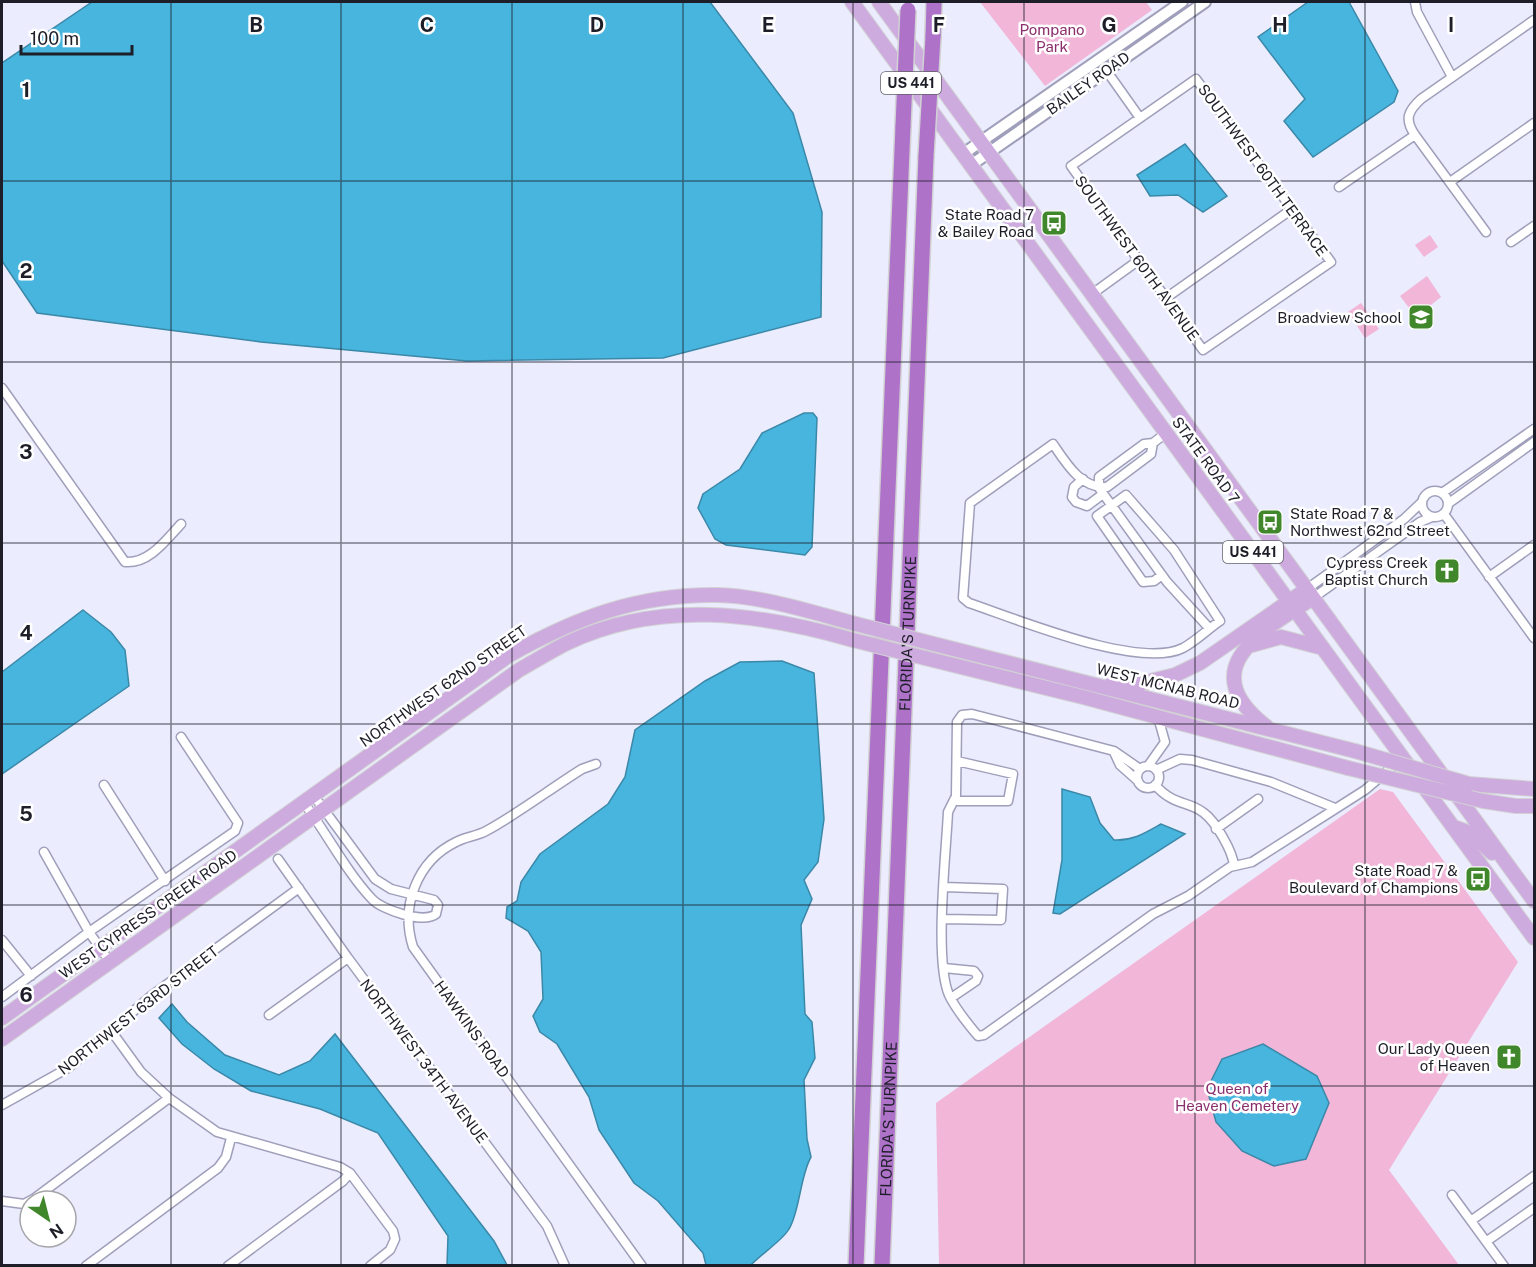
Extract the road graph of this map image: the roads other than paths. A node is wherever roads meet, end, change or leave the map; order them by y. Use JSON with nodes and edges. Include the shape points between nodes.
{"nodes":[{"id":1,"x":852,"y":2,"type":"edge"},
{"id":2,"x":879,"y":2,"type":"edge"},
{"id":3,"x":934,"y":2,"type":"edge"},
{"id":4,"x":1182,"y":2,"type":"edge"},
{"id":5,"x":1205,"y":2,"type":"edge"},
{"id":6,"x":1415,"y":2,"type":"edge"},
{"id":7,"x":908,"y":6,"type":"edge"},
{"id":8,"x":1534,"y":20,"type":"edge"},
{"id":9,"x":1148,"y":25,"type":"junction"},
{"id":10,"x":1156,"y":36,"type":"junction"},
{"id":11,"x":1106,"y":70,"type":"junction"},
{"id":12,"x":1452,"y":77,"type":"junction"},
{"id":13,"x":1140,"y":118,"type":"junction"},
{"id":14,"x":1534,"y":123,"type":"edge"},
{"id":15,"x":1415,"y":135,"type":"junction"},
{"id":16,"x":985,"y":146,"type":"junction"},
{"id":17,"x":967,"y":159,"type":"junction"},
{"id":18,"x":1449,"y":182,"type":"junction"},
{"id":19,"x":1339,"y":187,"type":"dead end"},
{"id":20,"x":1292,"y":209,"type":"junction"},
{"id":21,"x":1534,"y":226,"type":"edge"},
{"id":22,"x":1486,"y":232,"type":"dead end"},
{"id":23,"x":1511,"y":242,"type":"dead end"},
{"id":24,"x":1139,"y":260,"type":"junction"},
{"id":25,"x":1092,"y":294,"type":"junction"},
{"id":26,"x":1167,"y":298,"type":"junction"},
{"id":27,"x":1203,"y":350,"type":"joint"},
{"id":28,"x":2,"y":388,"type":"edge"},
{"id":29,"x":1140,"y":398,"type":"junction"},
{"id":30,"x":1183,"y":419,"type":"junction"},
{"id":31,"x":1534,"y":429,"type":"edge"},
{"id":32,"x":1166,"y":433,"type":"junction"},
{"id":33,"x":1534,"y":442,"type":"edge"},
{"id":34,"x":1153,"y":443,"type":"junction"},
{"id":35,"x":1109,"y":469,"type":"junction"},
{"id":36,"x":1221,"y":474,"type":"junction"},
{"id":37,"x":1117,"y":479,"type":"junction"},
{"id":38,"x":1083,"y":480,"type":"junction"},
{"id":39,"x":1101,"y":491,"type":"junction"},
{"id":40,"x":1442,"y":493,"type":"junction"},
{"id":41,"x":1422,"y":502,"type":"junction"},
{"id":42,"x":1449,"y":503,"type":"junction"},
{"id":43,"x":1112,"y":505,"type":"junction"},
{"id":44,"x":1444,"y":514,"type":"junction"},
{"id":45,"x":1432,"y":517,"type":"junction"},
{"id":46,"x":181,"y":524,"type":"dead end"},
{"id":47,"x":1534,"y":545,"type":"edge"},
{"id":48,"x":1358,"y":553,"type":"junction"},
{"id":49,"x":1361,"y":565,"type":"junction"},
{"id":50,"x":1162,"y":575,"type":"junction"},
{"id":51,"x":1489,"y":577,"type":"junction"},
{"id":52,"x":1310,"y":594,"type":"junction"},
{"id":53,"x":1292,"y":605,"type":"junction"},
{"id":54,"x":1209,"y":628,"type":"junction"},
{"id":55,"x":1534,"y":638,"type":"edge"},
{"id":56,"x":930,"y":643,"type":"joint"},
{"id":57,"x":1323,"y":648,"type":"junction"},
{"id":58,"x":1245,"y":649,"type":"junction"},
{"id":59,"x":925,"y":658,"type":"joint"},
{"id":60,"x":1094,"y":685,"type":"junction"},
{"id":61,"x":1158,"y":717,"type":"junction"},
{"id":62,"x":1271,"y":730,"type":"junction"},
{"id":63,"x":181,"y":737,"type":"dead end"},
{"id":64,"x":1114,"y":751,"type":"junction"},
{"id":65,"x":1403,"y":757,"type":"junction"},
{"id":66,"x":957,"y":761,"type":"junction"},
{"id":67,"x":596,"y":764,"type":"dead end"},
{"id":68,"x":1148,"y":768,"type":"junction"},
{"id":69,"x":1138,"y":781,"type":"junction"},
{"id":70,"x":104,"y":785,"type":"dead end"},
{"id":71,"x":1155,"y":785,"type":"junction"},
{"id":72,"x":1534,"y":789,"type":"edge"},
{"id":73,"x":309,"y":799,"type":"junction"},
{"id":74,"x":1258,"y":799,"type":"dead end"},
{"id":75,"x":954,"y":801,"type":"junction"},
{"id":76,"x":1534,"y":806,"type":"edge"},
{"id":77,"x":1335,"y":808,"type":"junction"},
{"id":78,"x":319,"y":813,"type":"junction"},
{"id":79,"x":1454,"y":827,"type":"junction"},
{"id":80,"x":1216,"y":829,"type":"junction"},
{"id":81,"x":44,"y":852,"type":"dead end"},
{"id":82,"x":278,"y":859,"type":"dead end"},
{"id":83,"x":1234,"y":866,"type":"junction"},
{"id":84,"x":1517,"y":877,"type":"junction"},
{"id":85,"x":165,"y":881,"type":"junction"},
{"id":86,"x":944,"y":887,"type":"junction"},
{"id":87,"x":299,"y":888,"type":"junction"},
{"id":88,"x":411,"y":896,"type":"junction"},
{"id":89,"x":1534,"y":902,"type":"edge"},
{"id":90,"x":408,"y":916,"type":"junction"},
{"id":91,"x":943,"y":919,"type":"junction"},
{"id":92,"x":89,"y":932,"type":"junction"},
{"id":93,"x":1534,"y":938,"type":"edge"},
{"id":94,"x":2,"y":940,"type":"edge"},
{"id":95,"x":100,"y":948,"type":"junction"},
{"id":96,"x":348,"y":958,"type":"junction"},
{"id":97,"x":110,"y":962,"type":"junction"},
{"id":98,"x":945,"y":968,"type":"junction"},
{"id":99,"x":31,"y":976,"type":"junction"},
{"id":100,"x":2,"y":997,"type":"edge"},
{"id":101,"x":951,"y":998,"type":"junction"},
{"id":102,"x":269,"y":1015,"type":"dead end"},
{"id":103,"x":2,"y":1018,"type":"edge"},
{"id":104,"x":112,"y":1032,"type":"junction"},
{"id":105,"x":2,"y":1039,"type":"edge"},
{"id":106,"x":169,"y":1098,"type":"junction"},
{"id":107,"x":2,"y":1106,"type":"edge"},
{"id":108,"x":231,"y":1138,"type":"junction"},
{"id":109,"x":350,"y":1173,"type":"junction"},
{"id":110,"x":1534,"y":1176,"type":"edge"},
{"id":111,"x":1452,"y":1195,"type":"dead end"},
{"id":112,"x":2,"y":1201,"type":"edge"},
{"id":113,"x":1534,"y":1208,"type":"edge"},
{"id":114,"x":1472,"y":1220,"type":"junction"},
{"id":115,"x":1487,"y":1241,"type":"junction"},
{"id":116,"x":86,"y":1266,"type":"edge"},
{"id":117,"x":228,"y":1266,"type":"edge"},
{"id":118,"x":370,"y":1266,"type":"edge"},
{"id":119,"x":565,"y":1266,"type":"edge"},
{"id":120,"x":642,"y":1266,"type":"edge"},
{"id":121,"x":856,"y":1266,"type":"edge"},
{"id":122,"x":882,"y":1266,"type":"edge"},
{"id":123,"x":1504,"y":1266,"type":"edge"}],
"edges":[{"from":1,"to":17,"type":"main road","name":"STATE ROAD 7","number":"US 441"},
{"from":2,"to":16,"type":"main road","name":"STATE ROAD 7","number":"US 441"},
{"from":3,"to":122,"type":"highway","name":"FLORIDA'S TURNPIKE","bridge":true},
{"from":4,"to":9,"type":"street","name":"BAILEY ROAD"},
{"from":5,"to":10,"type":"street","name":"BAILEY ROAD"},
{"from":6,"to":12,"type":"street"},
{"from":7,"to":121,"type":"highway","name":"FLORIDA'S TURNPIKE","bridge":true},
{"from":8,"to":12,"type":"street"},
{"from":9,"to":10,"type":"street"},
{"from":9,"to":16,"type":"street","name":"BAILEY ROAD"},
{"from":10,"to":11,"type":"street","name":"BAILEY ROAD"},
{"from":11,"to":13,"type":"street"},
{"from":11,"to":16,"type":"street","name":"BAILEY ROAD"},
{"from":12,"to":15,"type":"street","via":[[1411,108],[1408,125]]},
{"from":13,"to":20,"type":"street","name":"SOUTHWEST 60TH TERRACE","via":[[1196,79]]},
{"from":13,"to":24,"type":"street","name":"SOUTHWEST 60TH AVENUE","via":[[1071,166]]},
{"from":14,"to":18,"type":"street"},
{"from":15,"to":18,"type":"street"},
{"from":15,"to":19,"type":"street"},
{"from":16,"to":17,"type":"street","name":"BAILEY ROAD"},
{"from":16,"to":25,"type":"main road","name":"STATE ROAD 7","number":"US 441"},
{"from":17,"to":29,"type":"main road","name":"STATE ROAD 7","number":"US 441"},
{"from":18,"to":22,"type":"street"},
{"from":20,"to":26,"type":"street"},
{"from":20,"to":27,"type":"street","name":"SOUTHWEST 60TH TERRACE","via":[[1331,262]]},
{"from":21,"to":23,"type":"street"},
{"from":24,"to":25,"type":"street"},
{"from":24,"to":26,"type":"street","name":"SOUTHWEST 60TH AVENUE"},
{"from":25,"to":30,"type":"main road","name":"STATE ROAD 7","number":"US 441"},
{"from":26,"to":27,"type":"street","name":"SOUTHWEST 60TH AVENUE"},
{"from":28,"to":46,"type":"street","via":[[125,562],[142,560]]},
{"from":29,"to":30,"type":"main road","via":[[1161,415]]},
{"from":29,"to":32,"type":"main road","name":"STATE ROAD 7","number":"US 441"},
{"from":30,"to":36,"type":"main road","name":"STATE ROAD 7","number":"US 441"},
{"from":31,"to":40,"type":"street"},
{"from":32,"to":34,"type":"street"},
{"from":32,"to":36,"type":"main road","via":[[1185,437]]},
{"from":32,"to":53,"type":"main road","name":"STATE ROAD 7","number":"US 441"},
{"from":33,"to":42,"type":"street"},
{"from":34,"to":35,"type":"street","via":[[1144,444]]},
{"from":34,"to":37,"type":"street","via":[[1151,454]]},
{"from":35,"to":37,"type":"street"},
{"from":35,"to":39,"type":"street","via":[[1100,477]]},
{"from":36,"to":52,"type":"main road","name":"STATE ROAD 7","number":"US 441"},
{"from":37,"to":39,"type":"street"},
{"from":38,"to":39,"type":"street"},
{"from":38,"to":39,"type":"street","via":[[1074,487],[1072,497],[1076,502],[1087,506]]},
{"from":38,"to":54,"type":"street","via":[[1053,444],[970,503],[963,598],[1044,628],[1133,654],[1154,655],[1182,648]]},
{"from":39,"to":43,"type":"street"},
{"from":40,"to":41,"type":"street","via":[[1429,493]]},
{"from":40,"to":42,"type":"street"},
{"from":41,"to":45,"type":"street","via":[[1423,510]]},
{"from":41,"to":48,"type":"street"},
{"from":42,"to":44,"type":"street"},
{"from":43,"to":50,"type":"street"},
{"from":43,"to":50,"type":"street","via":[[1097,516],[1143,582]]},
{"from":43,"to":54,"type":"street","via":[[1126,495],[1174,550],[1220,621]]},
{"from":44,"to":45,"type":"street"},
{"from":44,"to":51,"type":"street"},
{"from":45,"to":49,"type":"street"},
{"from":47,"to":51,"type":"street"},
{"from":48,"to":49,"type":"street"},
{"from":48,"to":52,"type":"street"},
{"from":49,"to":52,"type":"street"},
{"from":50,"to":54,"type":"street"},
{"from":51,"to":55,"type":"street"},
{"from":52,"to":53,"type":"main road"},
{"from":52,"to":84,"type":"main road","name":"STATE ROAD 7","number":"US 441"},
{"from":53,"to":57,"type":"main road","name":"STATE ROAD 7","number":"US 441"},
{"from":53,"to":58,"type":"main road"},
{"from":53,"to":60,"type":"main road","via":[[1175,675],[1142,683]]},
{"from":56,"to":60,"type":"main road","name":"WEST MCNAB ROAD"},
{"from":56,"to":73,"type":"main road","name":"NORTHWEST 62ND STREET","bridge":true,"via":[[771,602],[717,595],[658,599],[607,610],[557,628],[508,656]]},
{"from":57,"to":58,"type":"main road","via":[[1281,637]]},
{"from":57,"to":65,"type":"main road","name":"STATE ROAD 7","number":"US 441"},
{"from":58,"to":62,"type":"main road","via":[[1234,671],[1238,697],[1246,711]]},
{"from":59,"to":61,"type":"main road","name":"WEST MCNAB ROAD"},
{"from":59,"to":78,"type":"main road","name":"NORTHWEST 62ND STREET","bridge":true,"via":[[797,624],[712,614],[652,616],[611,626],[567,643],[519,670]]},
{"from":60,"to":62,"type":"main road","name":"WEST MCNAB ROAD"},
{"from":61,"to":68,"type":"street","via":[[1165,742]]},
{"from":61,"to":76,"type":"main road","name":"WEST MCNAB ROAD","bridge":true,"via":[[1484,801]]},
{"from":62,"to":72,"type":"main road","name":"WEST MCNAB ROAD","bridge":true,"via":[[1469,784]]},
{"from":63,"to":85,"type":"street","via":[[238,823],[236,831]]},
{"from":64,"to":66,"type":"street","via":[[972,714],[957,722]]},
{"from":64,"to":68,"type":"street"},
{"from":64,"to":69,"type":"street","via":[[1120,765]]},
{"from":65,"to":77,"type":"street","via":[[1365,790]]},
{"from":65,"to":79,"type":"main road","name":"STATE ROAD 7","number":"US 441"},
{"from":66,"to":75,"type":"street"},
{"from":66,"to":75,"type":"street","via":[[1013,774],[1008,801]]},
{"from":67,"to":88,"type":"street","name":"HAWKINS ROAD","via":[[484,832],[441,851],[430,860]]},
{"from":68,"to":69,"type":"street"},
{"from":68,"to":71,"type":"street","via":[[1159,776]]},
{"from":68,"to":77,"type":"street","via":[[1180,759],[1192,760],[1271,782]]},
{"from":69,"to":71,"type":"street","via":[[1145,788]]},
{"from":70,"to":85,"type":"street"},
{"from":71,"to":80,"type":"street","via":[[1167,798],[1204,813]]},
{"from":73,"to":78,"type":"street"},
{"from":73,"to":95,"type":"main road","name":"WEST CYPRESS CREEK ROAD"},
{"from":74,"to":80,"type":"street"},
{"from":75,"to":86,"type":"street","via":[[948,812]]},
{"from":77,"to":83,"type":"street","via":[[1252,862]]},
{"from":78,"to":88,"type":"street","via":[[375,879]]},
{"from":78,"to":90,"type":"street","via":[[373,901]]},
{"from":78,"to":97,"type":"main road","name":"WEST CYPRESS CREEK ROAD"},
{"from":79,"to":84,"type":"main road","via":[[1471,833]]},
{"from":79,"to":93,"type":"main road","name":"STATE ROAD 7","number":"US 441"},
{"from":80,"to":83,"type":"street","via":[[1233,854]]},
{"from":81,"to":92,"type":"street"},
{"from":82,"to":87,"type":"street","name":"NORTHWEST 34TH AVENUE"},
{"from":83,"to":101,"type":"street","via":[[1153,914],[984,1035],[978,1036]]},
{"from":84,"to":89,"type":"main road","name":"STATE ROAD 7","number":"US 441"},
{"from":85,"to":92,"type":"street"},
{"from":86,"to":91,"type":"street"},
{"from":86,"to":91,"type":"street","via":[[1003,889],[1002,920]]},
{"from":87,"to":96,"type":"street","name":"NORTHWEST 34TH AVENUE"},
{"from":87,"to":104,"type":"street","name":"NORTHWEST 63RD STREET","via":[[151,996]]},
{"from":88,"to":90,"type":"street","name":"HAWKINS ROAD"},
{"from":88,"to":90,"type":"street","via":[[434,900],[438,909],[426,919]]},
{"from":90,"to":120,"type":"street","name":"HAWKINS ROAD","via":[[413,946]]},
{"from":91,"to":98,"type":"street"},
{"from":92,"to":95,"type":"street"},
{"from":92,"to":99,"type":"street"},
{"from":94,"to":99,"type":"street"},
{"from":95,"to":97,"type":"street"},
{"from":95,"to":103,"type":"main road","name":"WEST CYPRESS CREEK ROAD"},
{"from":96,"to":102,"type":"street"},
{"from":96,"to":119,"type":"street","name":"NORTHWEST 34TH AVENUE","via":[[547,1226]]},
{"from":97,"to":105,"type":"main road","name":"WEST CYPRESS CREEK ROAD"},
{"from":98,"to":101,"type":"street"},
{"from":98,"to":101,"type":"street","via":[[974,971],[978,976]]},
{"from":99,"to":100,"type":"street"},
{"from":104,"to":106,"type":"street","via":[[141,1072]]},
{"from":104,"to":107,"type":"street","name":"NORTHWEST 63RD STREET","via":[[68,1068]]},
{"from":106,"to":108,"type":"street"},
{"from":106,"to":112,"type":"street","via":[[24,1204]]},
{"from":108,"to":109,"type":"street"},
{"from":108,"to":116,"type":"street","via":[[218,1168]]},
{"from":109,"to":117,"type":"street"},
{"from":109,"to":118,"type":"street","via":[[395,1239],[390,1250]]},
{"from":110,"to":114,"type":"street"},
{"from":111,"to":114,"type":"street"},
{"from":113,"to":115,"type":"street"},
{"from":114,"to":115,"type":"street"},
{"from":115,"to":123,"type":"street"}]}
